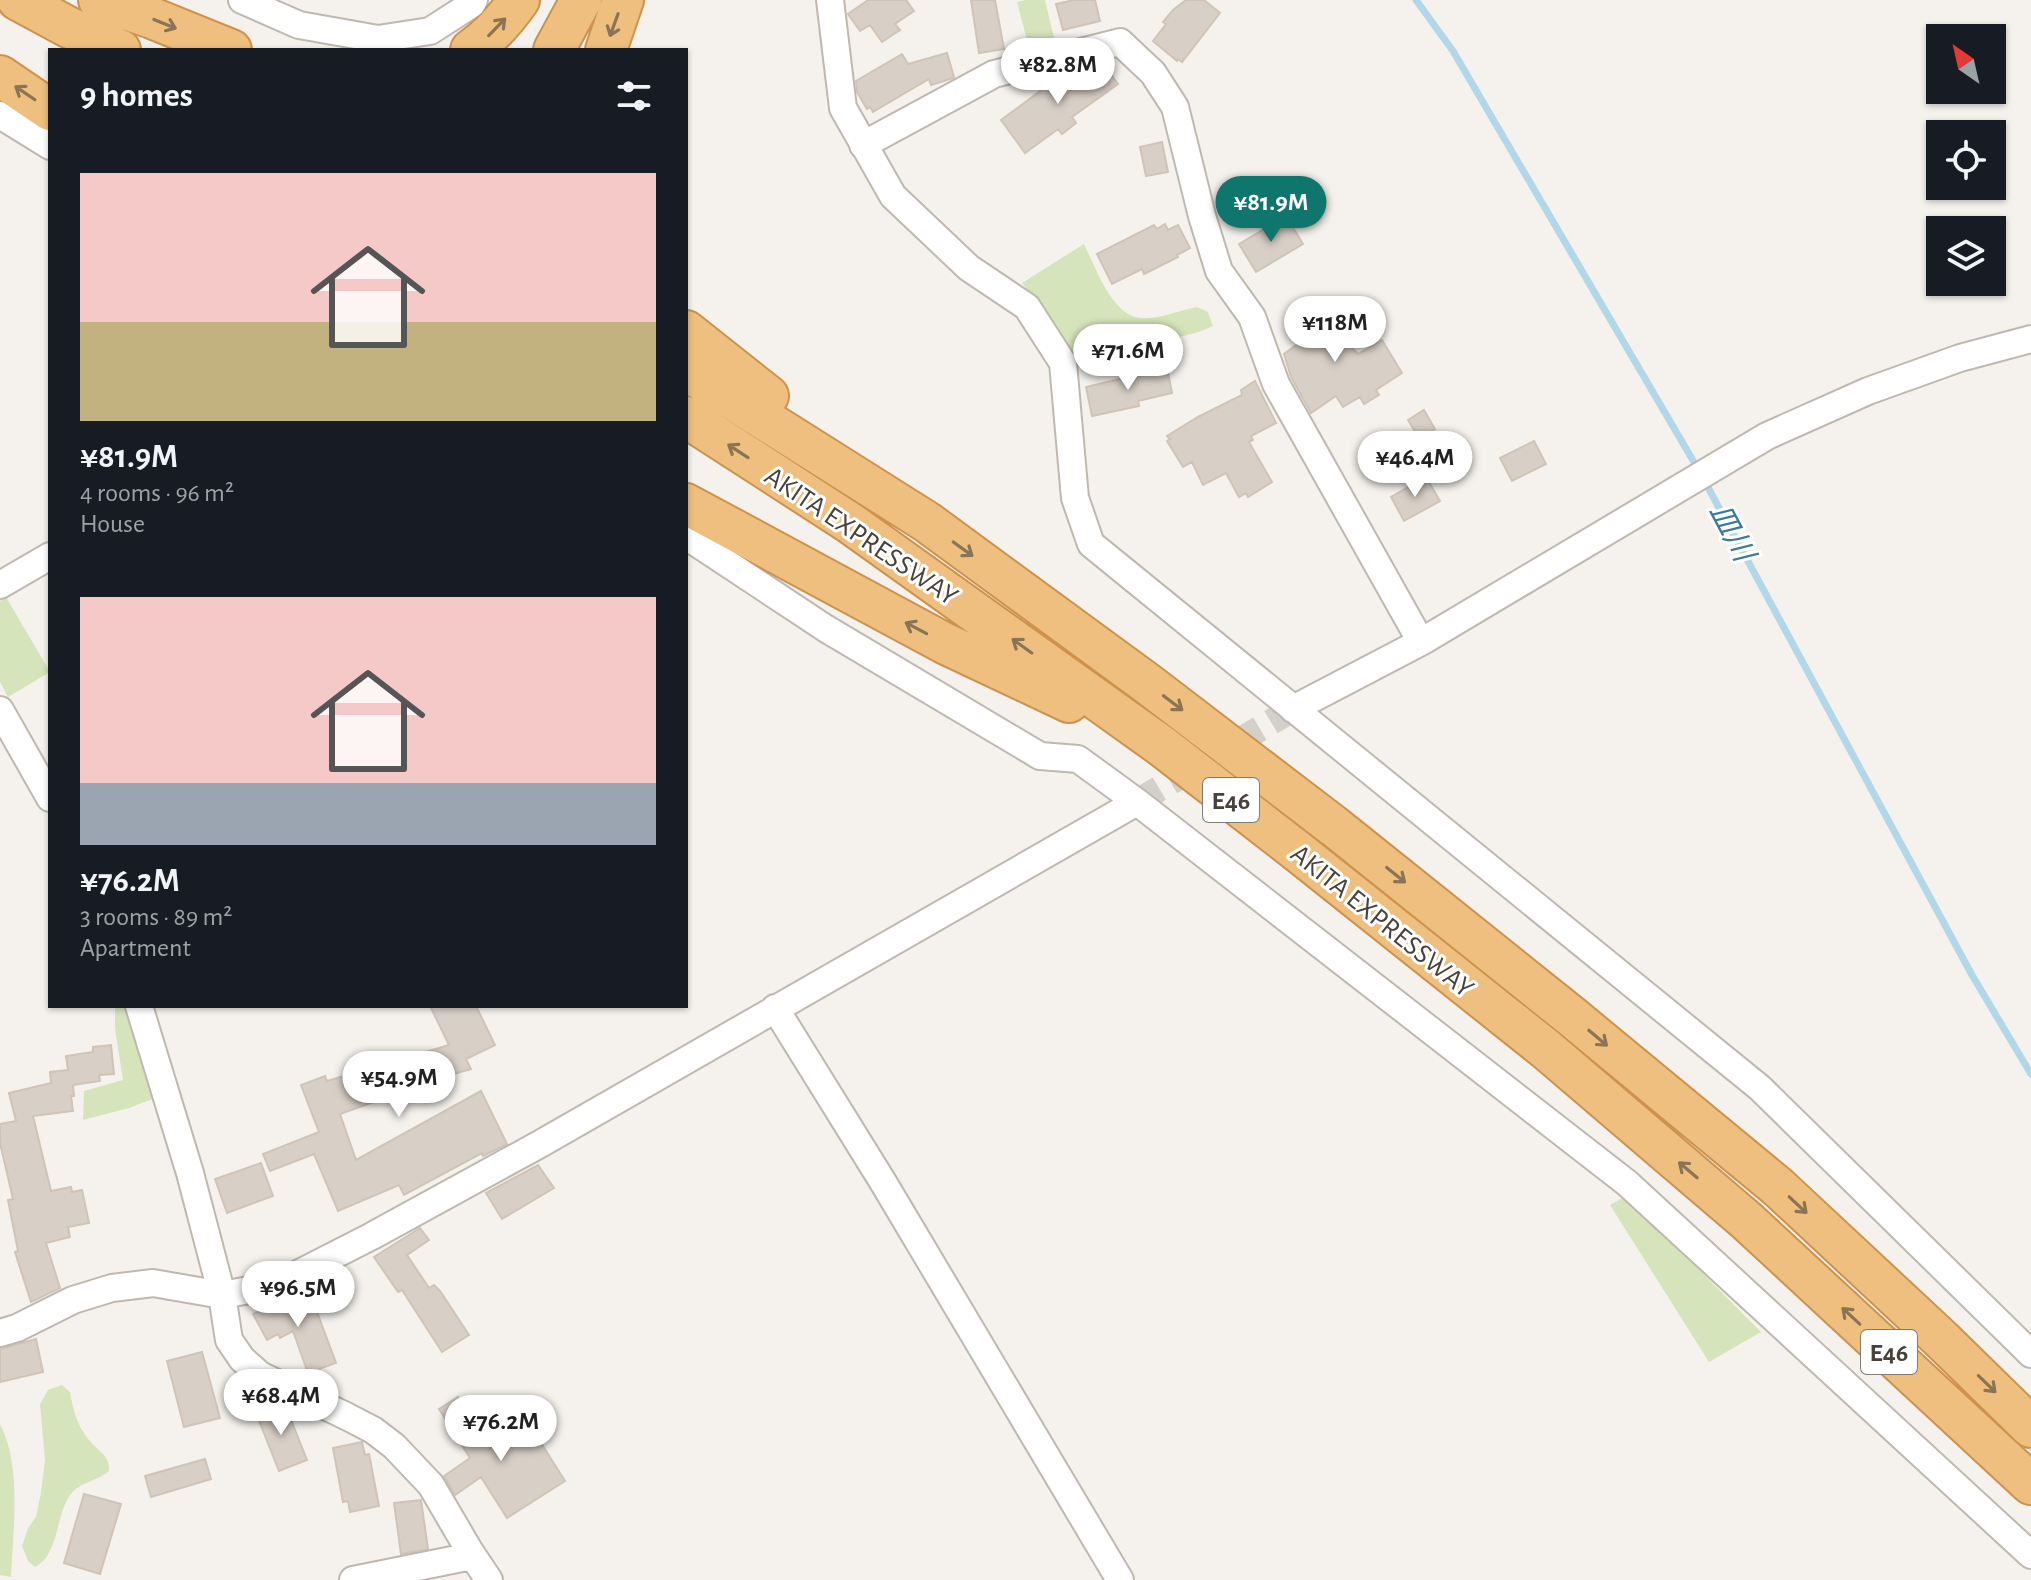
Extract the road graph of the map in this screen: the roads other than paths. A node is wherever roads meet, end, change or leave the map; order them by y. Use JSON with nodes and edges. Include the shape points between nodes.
{"nodes":[{"id":1,"x":18,"y":0,"type":"edge"},
{"id":2,"x":99,"y":0,"type":"edge"},
{"id":3,"x":242,"y":0,"type":"edge"},
{"id":4,"x":474,"y":0,"type":"edge"},
{"id":5,"x":519,"y":0,"type":"edge"},
{"id":6,"x":552,"y":0,"type":"edge"},
{"id":7,"x":581,"y":0,"type":"edge"},
{"id":8,"x":623,"y":0,"type":"edge"},
{"id":9,"x":830,"y":0,"type":"edge"},
{"id":10,"x":68,"y":27,"type":"junction"},
{"id":11,"x":97,"y":48,"type":"edge"},
{"id":12,"x":115,"y":48,"type":"edge"},
{"id":13,"x":226,"y":48,"type":"edge"},
{"id":14,"x":474,"y":48,"type":"edge"},
{"id":15,"x":531,"y":48,"type":"edge"},
{"id":16,"x":555,"y":48,"type":"edge"},
{"id":17,"x":607,"y":48,"type":"edge"},
{"id":18,"x":0,"y":76,"type":"edge"},
{"id":19,"x":48,"y":109,"type":"edge"},
{"id":20,"x":0,"y":115,"type":"edge"},
{"id":21,"x":48,"y":145,"type":"edge"},
{"id":22,"x":863,"y":145,"type":"junction"},
{"id":23,"x":688,"y":333,"type":"edge"},
{"id":24,"x":2031,"y":339,"type":"edge"},
{"id":25,"x":688,"y":371,"type":"edge"},
{"id":26,"x":688,"y":418,"type":"edge"},
{"id":27,"x":688,"y":505,"type":"edge"},
{"id":28,"x":927,"y":522,"type":"junction"},
{"id":29,"x":688,"y":537,"type":"edge"},
{"id":30,"x":48,"y":557,"type":"edge"},
{"id":31,"x":0,"y":585,"type":"edge"},
{"id":32,"x":1421,"y":642,"type":"junction"},
{"id":33,"x":1293,"y":709,"type":"junction"},
{"id":34,"x":0,"y":710,"type":"edge"},
{"id":35,"x":1163,"y":747,"type":"junction"},
{"id":36,"x":48,"y":794,"type":"edge"},
{"id":37,"x":1137,"y":802,"type":"junction"},
{"id":38,"x":140,"y":1008,"type":"edge"},
{"id":39,"x":775,"y":1008,"type":"junction"},
{"id":40,"x":222,"y":1295,"type":"junction"},
{"id":41,"x":0,"y":1333,"type":"edge"},
{"id":42,"x":2031,"y":1354,"type":"edge"},
{"id":43,"x":2031,"y":1427,"type":"edge"},
{"id":44,"x":2031,"y":1484,"type":"edge"},
{"id":45,"x":2031,"y":1555,"type":"edge"},
{"id":46,"x":472,"y":1556,"type":"junction"},
{"id":47,"x":353,"y":1580,"type":"edge"},
{"id":48,"x":489,"y":1580,"type":"edge"},
{"id":49,"x":1120,"y":1580,"type":"edge"}],
"edges":[{"from":1,"to":10,"type":"highway"},
{"from":2,"to":13,"type":"highway","one_way":true},
{"from":3,"to":4,"type":"street","via":[[299,25],[378,39],[430,31]]},
{"from":14,"to":5,"type":"highway","one_way":true},
{"from":6,"to":15,"type":"highway"},
{"from":7,"to":16,"type":"highway"},
{"from":8,"to":17,"type":"highway","one_way":true},
{"from":9,"to":22,"type":"street","via":[[843,108]]},
{"from":10,"to":11,"type":"highway"},
{"from":10,"to":12,"type":"highway"},
{"from":19,"to":18,"type":"highway","one_way":true},
{"from":20,"to":21,"type":"street"},
{"from":22,"to":32,"type":"street","via":[[994,74],[1120,42],[1153,73],[1175,107],[1219,271],[1252,317],[1276,384]]},
{"from":22,"to":33,"type":"street","via":[[893,196],[969,268],[1027,307],[1063,363],[1075,498],[1091,544]]},
{"from":23,"to":28,"type":"highway"},
{"from":24,"to":32,"type":"street","via":[[1868,391],[1767,436]]},
{"from":25,"to":28,"type":"highway","name":"AKITA EXPRESSWAY","number":"E46"},
{"from":35,"to":26,"type":"highway","name":"AKITA EXPRESSWAY","number":"E46","one_way":true,"via":[[850,523]]},
{"from":35,"to":27,"type":"highway","one_way":true,"via":[[944,643]]},
{"from":28,"to":43,"type":"highway","name":"AKITA EXPRESSWAY","number":"E46","one_way":true,"via":[[1335,827],[1571,1016],[1778,1187]]},
{"from":29,"to":37,"type":"street","via":[[825,628],[1040,756],[1078,759]]},
{"from":30,"to":31,"type":"street"},
{"from":32,"to":33,"type":"street"},
{"from":33,"to":42,"type":"street","via":[[1760,1088]]},
{"from":34,"to":36,"type":"street"},
{"from":44,"to":35,"type":"highway","name":"AKITA EXPRESSWAY","number":"E46","one_way":true,"via":[[1747,1221],[1571,1070]]},
{"from":37,"to":39,"type":"street"},
{"from":37,"to":45,"type":"street","via":[[1627,1183]]},
{"from":38,"to":40,"type":"street"},
{"from":39,"to":40,"type":"street","via":[[330,1258],[276,1285]]},
{"from":39,"to":49,"type":"street"},
{"from":40,"to":41,"type":"street","via":[[153,1283],[112,1288]]},
{"from":40,"to":46,"type":"street","via":[[229,1340],[242,1359],[260,1375],[373,1430],[394,1446],[431,1485]]},
{"from":46,"to":47,"type":"street"},
{"from":46,"to":48,"type":"street"}]}
